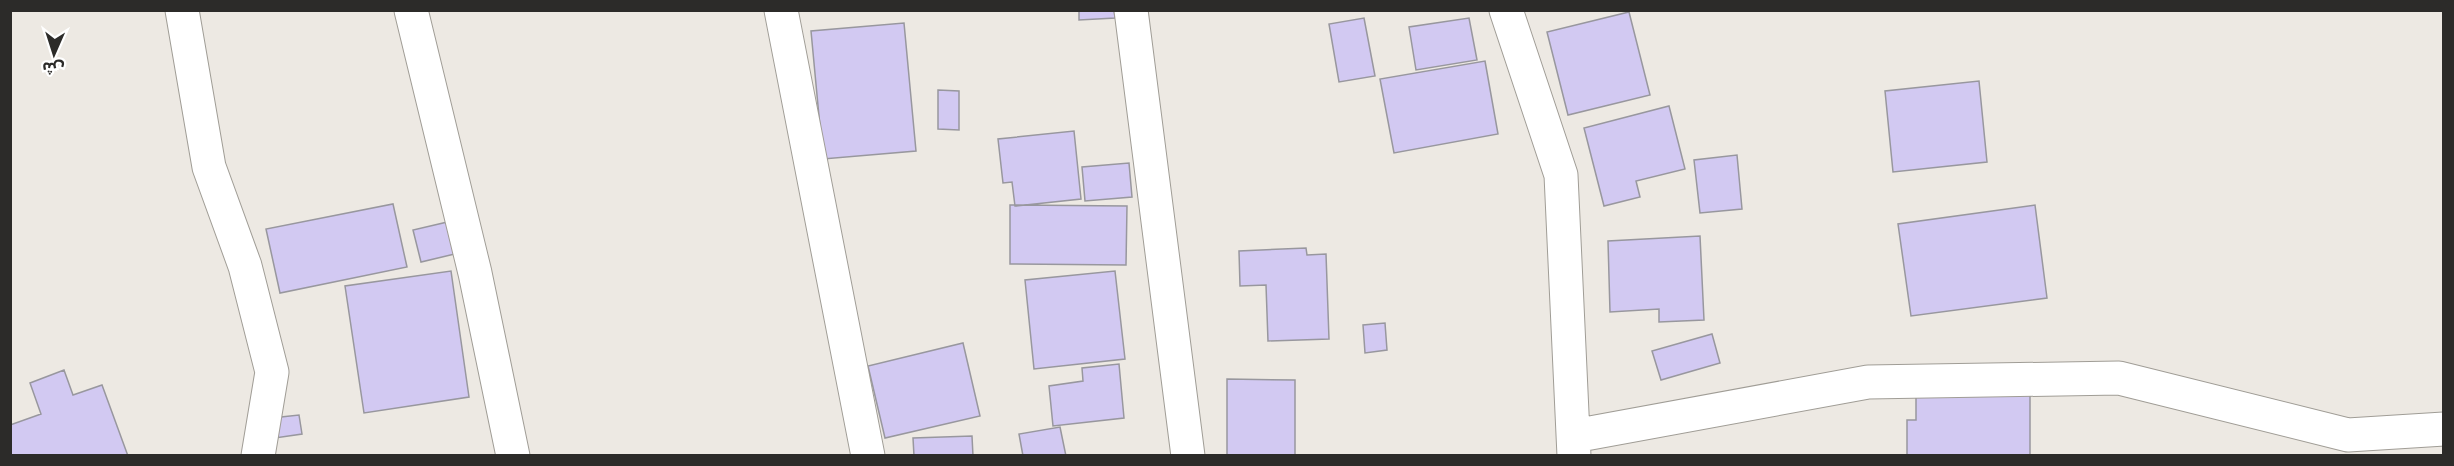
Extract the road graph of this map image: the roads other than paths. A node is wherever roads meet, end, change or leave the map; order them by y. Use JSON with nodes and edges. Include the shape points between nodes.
{"nodes":[{"id":1,"x":182,"y":10,"type":"edge"},
{"id":2,"x":411,"y":10,"type":"edge"},
{"id":3,"x":781,"y":10,"type":"edge"},
{"id":4,"x":1131,"y":10,"type":"edge"},
{"id":5,"x":1506,"y":10,"type":"edge"},
{"id":6,"x":2444,"y":429,"type":"edge"},
{"id":7,"x":1574,"y":446,"type":"edge"},
{"id":8,"x":258,"y":456,"type":"edge"},
{"id":9,"x":513,"y":456,"type":"edge"},
{"id":10,"x":868,"y":456,"type":"edge"},
{"id":11,"x":1188,"y":456,"type":"edge"}],
"edges":[{"from":1,"to":8,"type":"street","via":[[209,167],[245,266],[272,372]]},
{"from":2,"to":9,"type":"street","via":[[475,273]]},
{"from":3,"to":10,"type":"street"},
{"from":4,"to":11,"type":"street"},
{"from":5,"to":7,"type":"street","via":[[1561,175]]},
{"from":6,"to":7,"type":"street","via":[[2348,435],[2119,378],[1868,382]]}]}
